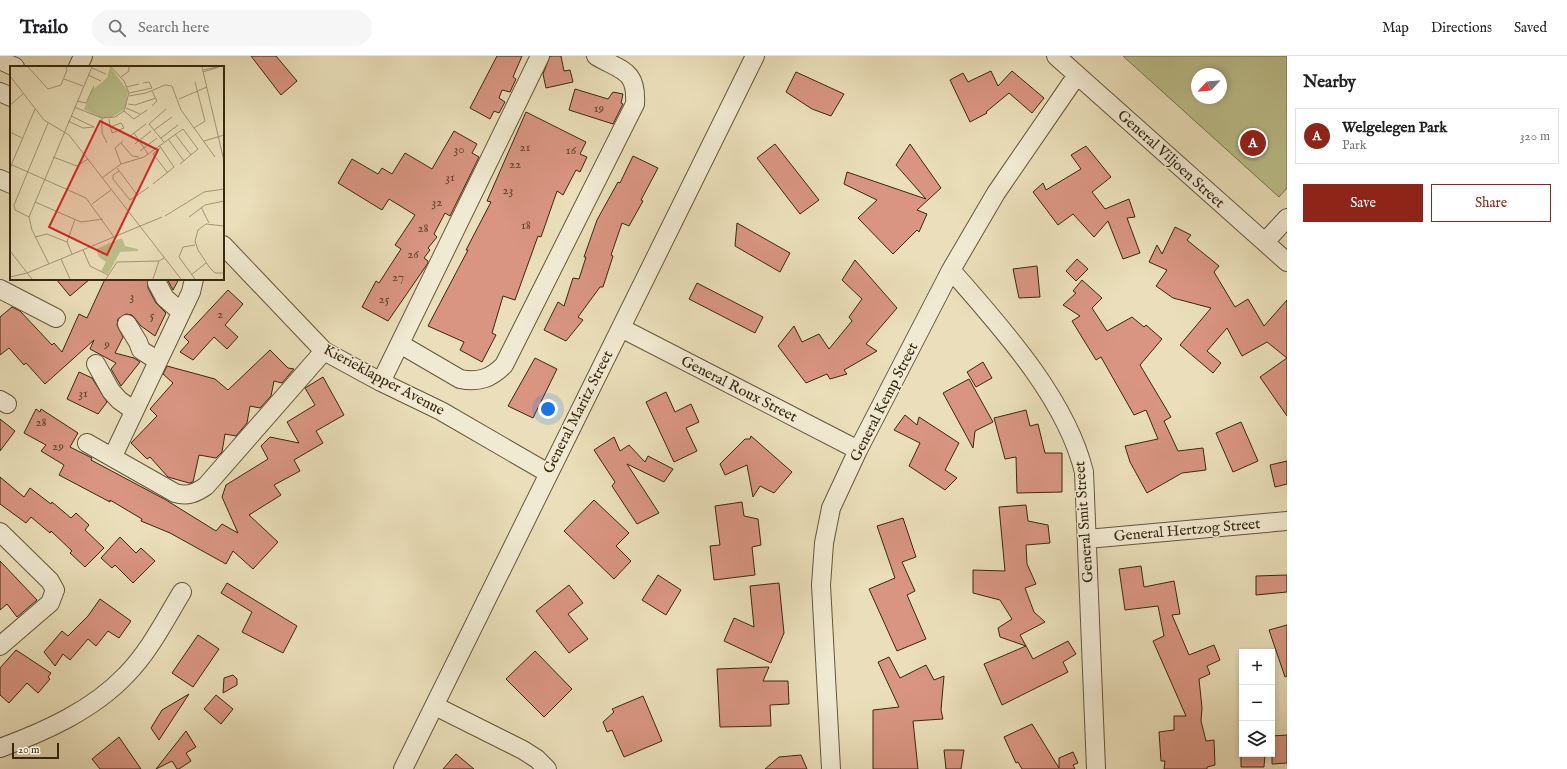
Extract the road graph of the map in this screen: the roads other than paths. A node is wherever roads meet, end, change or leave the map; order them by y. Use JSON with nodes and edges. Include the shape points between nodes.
{"nodes":[{"id":1,"x":84,"y":56,"type":"edge"},
{"id":2,"x":540,"y":56,"type":"edge"},
{"id":3,"x":596,"y":56,"type":"edge"},
{"id":4,"x":755,"y":56,"type":"edge"},
{"id":5,"x":1056,"y":56,"type":"edge"},
{"id":6,"x":0,"y":60,"type":"edge"},
{"id":7,"x":13,"y":66,"type":"edge"},
{"id":8,"x":79,"y":66,"type":"edge"},
{"id":9,"x":1078,"y":75,"type":"junction"},
{"id":10,"x":0,"y":92,"type":"edge"},
{"id":11,"x":10,"y":97,"type":"edge"},
{"id":12,"x":0,"y":179,"type":"edge"},
{"id":13,"x":10,"y":184,"type":"edge"},
{"id":14,"x":1287,"y":218,"type":"edge"},
{"id":15,"x":1265,"y":242,"type":"junction"},
{"id":16,"x":224,"y":246,"type":"edge"},
{"id":17,"x":1287,"y":262,"type":"edge"},
{"id":18,"x":951,"y":270,"type":"junction"},
{"id":19,"x":194,"y":280,"type":"edge"},
{"id":20,"x":157,"y":283,"type":"dead end"},
{"id":21,"x":4,"y":290,"type":"edge"},
{"id":22,"x":181,"y":312,"type":"junction"},
{"id":23,"x":56,"y":318,"type":"dead end"},
{"id":24,"x":127,"y":324,"type":"dead end"},
{"id":25,"x":621,"y":328,"type":"junction"},
{"id":26,"x":400,"y":344,"type":"junction"},
{"id":27,"x":324,"y":351,"type":"junction"},
{"id":28,"x":158,"y":361,"type":"junction"},
{"id":29,"x":96,"y":364,"type":"dead end"},
{"id":30,"x":381,"y":382,"type":"junction"},
{"id":31,"x":133,"y":410,"type":"junction"},
{"id":32,"x":87,"y":443,"type":"dead end"},
{"id":33,"x":858,"y":450,"type":"junction"},
{"id":34,"x":112,"y":456,"type":"junction"},
{"id":35,"x":548,"y":473,"type":"junction"},
{"id":36,"x":1287,"y":521,"type":"edge"},
{"id":37,"x":0,"y":532,"type":"edge"},
{"id":38,"x":1087,"y":539,"type":"junction"},
{"id":39,"x":182,"y":592,"type":"dead end"},
{"id":40,"x":3,"y":638,"type":"edge"},
{"id":41,"x":435,"y":706,"type":"junction"},
{"id":42,"x":0,"y":748,"type":"edge"},
{"id":43,"x":403,"y":769,"type":"edge"},
{"id":44,"x":547,"y":769,"type":"edge"},
{"id":45,"x":831,"y":769,"type":"edge"},
{"id":46,"x":1096,"y":769,"type":"edge"}],
"edges":[{"from":1,"to":8,"type":"street"},
{"from":2,"to":26,"type":"street"},
{"from":3,"to":26,"type":"street","via":[[629,75],[635,83],[635,104],[504,365],[492,376],[484,379],[460,379]]},
{"from":4,"to":25,"type":"street","name":"General Maritz Street"},
{"from":5,"to":9,"type":"street","name":"General Viljoen Street"},
{"from":6,"to":7,"type":"street"},
{"from":9,"to":15,"type":"street","name":"General Viljoen Street"},
{"from":9,"to":18,"type":"street","name":"General Kemp Street","via":[[1000,187]]},
{"from":10,"to":11,"type":"street"},
{"from":12,"to":13,"type":"street"},
{"from":14,"to":15,"type":"street"},
{"from":15,"to":17,"type":"street","name":"General Viljoen Street"},
{"from":16,"to":27,"type":"street","name":"Kierieklapper Avenue"},
{"from":18,"to":33,"type":"street","name":"General Kemp Street"},
{"from":18,"to":38,"type":"street","name":"General Smit Street","via":[[1017,349],[1065,420],[1080,455],[1084,472]]},
{"from":19,"to":22,"type":"street"},
{"from":20,"to":22,"type":"street","via":[[165,298]]},
{"from":21,"to":23,"type":"street"},
{"from":22,"to":28,"type":"street"},
{"from":24,"to":28,"type":"street","via":[[141,350]]},
{"from":25,"to":33,"type":"street","name":"General Roux Street"},
{"from":25,"to":35,"type":"street","name":"General Maritz Street"},
{"from":26,"to":30,"type":"street"},
{"from":27,"to":30,"type":"street","name":"Kierieklapper Avenue"},
{"from":27,"to":34,"type":"street","via":[[206,486],[194,493],[176,493]]},
{"from":28,"to":31,"type":"street"},
{"from":29,"to":31,"type":"street","via":[[111,391]]},
{"from":30,"to":35,"type":"street","name":"Kierieklapper Avenue","via":[[441,411]]},
{"from":31,"to":34,"type":"street"},
{"from":32,"to":34,"type":"street"},
{"from":33,"to":45,"type":"street","name":"General Kemp Street","via":[[831,508],[821,563]]},
{"from":35,"to":41,"type":"street","name":"General Maritz Street"},
{"from":36,"to":38,"type":"street","name":"General Hertzog Street"},
{"from":37,"to":40,"type":"street","via":[[55,590],[50,603]]},
{"from":38,"to":46,"type":"street","name":"General Smit Street"},
{"from":39,"to":42,"type":"street","via":[[144,652],[112,689],[63,720]]},
{"from":41,"to":43,"type":"street","name":"General Maritz Street"},
{"from":41,"to":44,"type":"street","via":[[523,750]]}]}
